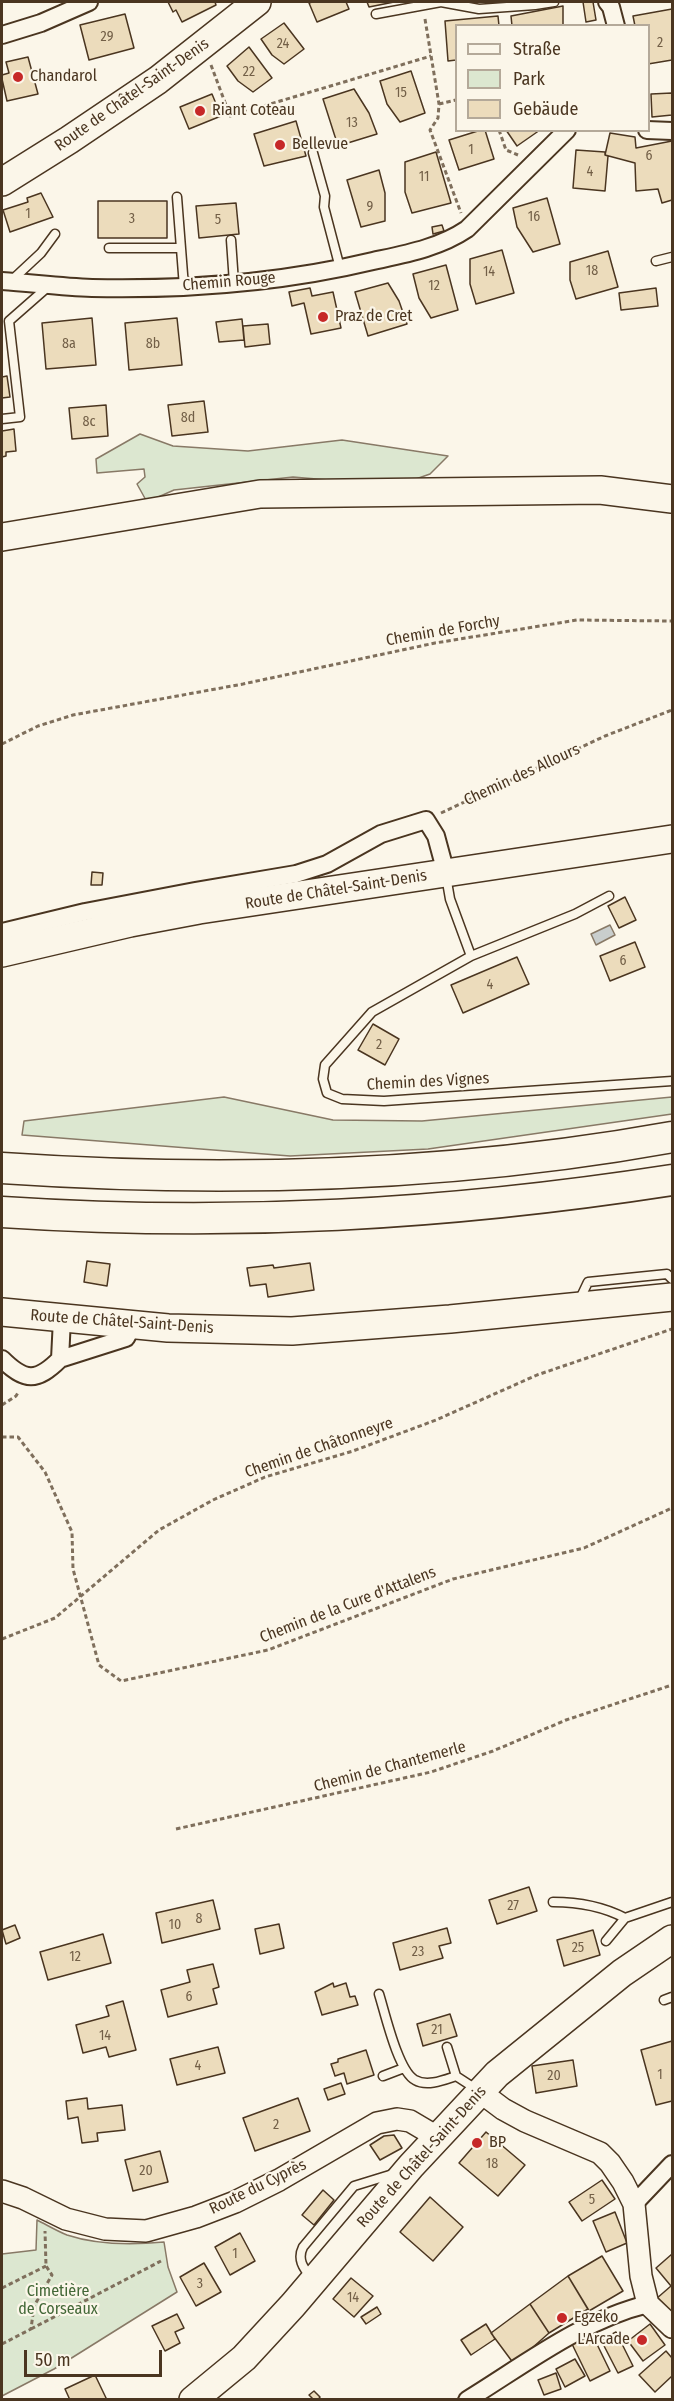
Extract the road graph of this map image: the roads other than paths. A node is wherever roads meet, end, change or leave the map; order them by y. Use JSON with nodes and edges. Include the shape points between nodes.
{"nodes":[{"id":1,"x":89,"y":2,"type":"edge"},
{"id":2,"x":257,"y":2,"type":"edge"},
{"id":3,"x":554,"y":2,"type":"edge"},
{"id":4,"x":606,"y":2,"type":"edge"},
{"id":5,"x":376,"y":14,"type":"dead end"},
{"id":6,"x":615,"y":24,"type":"edge"},
{"id":7,"x":2,"y":35,"type":"edge"},
{"id":8,"x":650,"y":130,"type":"edge"},
{"id":9,"x":672,"y":131,"type":"edge"},
{"id":10,"x":565,"y":132,"type":"edge"},
{"id":11,"x":313,"y":153,"type":"dead end"},
{"id":12,"x":2,"y":182,"type":"edge"},
{"id":13,"x":177,"y":197,"type":"dead end"},
{"id":14,"x":55,"y":234,"type":"dead end"},
{"id":15,"x":231,"y":240,"type":"dead end"},
{"id":16,"x":109,"y":248,"type":"dead end"},
{"id":17,"x":181,"y":248,"type":"junction"},
{"id":18,"x":672,"y":257,"type":"edge"},
{"id":19,"x":656,"y":261,"type":"dead end"},
{"id":20,"x":340,"y":268,"type":"junction"},
{"id":21,"x":6,"y":281,"type":"edge"},
{"id":22,"x":234,"y":283,"type":"junction"},
{"id":23,"x":50,"y":285,"type":"junction"},
{"id":24,"x":184,"y":287,"type":"junction"},
{"id":25,"x":2,"y":419,"type":"edge"},
{"id":26,"x":672,"y":499,"type":"edge"},
{"id":27,"x":2,"y":537,"type":"edge"},
{"id":28,"x":672,"y":839,"type":"edge"},
{"id":29,"x":446,"y":873,"type":"junction"},
{"id":30,"x":609,"y":896,"type":"dead end"},
{"id":31,"x":2,"y":932,"type":"edge"},
{"id":32,"x":2,"y":953,"type":"edge"},
{"id":33,"x":471,"y":956,"type":"junction"},
{"id":34,"x":672,"y":1081,"type":"edge"},
{"id":35,"x":672,"y":1137,"type":"edge"},
{"id":36,"x":2,"y":1168,"type":"edge"},
{"id":37,"x":672,"y":1179,"type":"edge"},
{"id":38,"x":2,"y":1212,"type":"edge"},
{"id":39,"x":672,"y":1279,"type":"edge"},
{"id":40,"x":672,"y":1297,"type":"edge"},
{"id":41,"x":577,"y":1306,"type":"junction"},
{"id":42,"x":2,"y":1312,"type":"edge"},
{"id":43,"x":62,"y":1319,"type":"junction"},
{"id":44,"x":133,"y":1325,"type":"junction"},
{"id":45,"x":2,"y":1359,"type":"edge"},
{"id":46,"x":60,"y":1359,"type":"junction"},
{"id":47,"x":554,"y":1902,"type":"dead end"},
{"id":48,"x":672,"y":1902,"type":"edge"},
{"id":49,"x":625,"y":1918,"type":"junction"},
{"id":50,"x":672,"y":1939,"type":"edge"},
{"id":51,"x":606,"y":1941,"type":"dead end"},
{"id":52,"x":379,"y":1994,"type":"dead end"},
{"id":53,"x":447,"y":2047,"type":"dead end"},
{"id":54,"x":404,"y":2068,"type":"junction"},
{"id":55,"x":383,"y":2076,"type":"dead end"},
{"id":56,"x":456,"y":2076,"type":"junction"},
{"id":57,"x":479,"y":2091,"type":"junction"},
{"id":58,"x":437,"y":2136,"type":"junction"},
{"id":59,"x":672,"y":2164,"type":"edge"},
{"id":60,"x":2,"y":2191,"type":"edge"},
{"id":61,"x":634,"y":2204,"type":"junction"},
{"id":62,"x":648,"y":2304,"type":"junction"},
{"id":63,"x":672,"y":2327,"type":"edge"},
{"id":64,"x":193,"y":2400,"type":"edge"},
{"id":65,"x":467,"y":2400,"type":"edge"}],
"edges":[{"from":1,"to":7,"type":"street"},
{"from":2,"to":12,"type":"main road","name":"Route de Châtel-Saint-Denis","via":[[158,80]]},
{"from":3,"to":5,"type":"lane","via":[[479,9],[441,2]]},
{"from":4,"to":6,"type":"street"},
{"from":8,"to":9,"type":"street"},
{"from":10,"to":20,"type":"street","name":"Chemin Rouge","via":[[467,229],[452,239]]},
{"from":11,"to":20,"type":"lane"},
{"from":13,"to":17,"type":"lane"},
{"from":14,"to":21,"type":"lane","via":[[41,253]]},
{"from":15,"to":22,"type":"lane"},
{"from":16,"to":17,"type":"lane"},
{"from":17,"to":24,"type":"lane"},
{"from":18,"to":19,"type":"lane"},
{"from":20,"to":22,"type":"street","name":"Chemin Rouge"},
{"from":21,"to":23,"type":"street","name":"Chemin Rouge"},
{"from":22,"to":24,"type":"street","name":"Chemin Rouge"},
{"from":23,"to":24,"type":"street","name":"Chemin Rouge"},
{"from":23,"to":25,"type":"lane","via":[[9,321],[20,417]]},
{"from":26,"to":27,"type":"main road","via":[[600,490],[260,494]]},
{"from":28,"to":29,"type":"main road","name":"Route de Châtel-Saint-Denis"},
{"from":29,"to":31,"type":"street","via":[[426,820],[381,834],[327,864],[296,874],[173,895]]},
{"from":29,"to":32,"type":"main road","name":"Route de Châtel-Saint-Denis","via":[[200,910]]},
{"from":29,"to":33,"type":"lane","via":[[450,899]]},
{"from":30,"to":33,"type":"lane","name":"Chemin des Vignes"},
{"from":33,"to":34,"type":"lane","name":"Chemin des Vignes","via":[[372,1012],[325,1065],[327,1093],[342,1099],[384,1101]]},
{"from":35,"to":36,"type":"highway","via":[[548,1156],[350,1172],[202,1176]]},
{"from":37,"to":38,"type":"highway","via":[[476,1206],[339,1216],[191,1220]]},
{"from":39,"to":41,"type":"lane","via":[[667,1274],[588,1282]]},
{"from":40,"to":41,"type":"main road","name":"Route de Châtel-Saint-Denis"},
{"from":41,"to":44,"type":"main road","name":"Route de Châtel-Saint-Denis","via":[[292,1331]]},
{"from":42,"to":43,"type":"main road","name":"Route de Châtel-Saint-Denis"},
{"from":43,"to":44,"type":"main road","name":"Route de Châtel-Saint-Denis"},
{"from":43,"to":46,"type":"street"},
{"from":44,"to":46,"type":"street","via":[[126,1338]]},
{"from":45,"to":46,"type":"street","via":[[28,1377],[45,1374]]},
{"from":47,"to":49,"type":"lane","via":[[606,1908]]},
{"from":48,"to":49,"type":"lane"},
{"from":49,"to":51,"type":"lane"},
{"from":50,"to":57,"type":"main road","name":"Route de Châtel-Saint-Denis","via":[[622,1973]]},
{"from":52,"to":54,"type":"lane"},
{"from":53,"to":56,"type":"lane"},
{"from":54,"to":55,"type":"lane"},
{"from":54,"to":56,"type":"lane","via":[[415,2080],[433,2083]]},
{"from":56,"to":57,"type":"lane"},
{"from":57,"to":58,"type":"main road","name":"Route de Châtel-Saint-Denis"},
{"from":57,"to":61,"type":"street","via":[[525,2121],[600,2153],[624,2182]]},
{"from":58,"to":60,"type":"street","name":"Route du Cyprès","via":[[410,2121],[377,2123],[235,2202],[146,2231],[105,2229],[66,2219]]},
{"from":58,"to":64,"type":"main road","name":"Route de Châtel-Saint-Denis","via":[[244,2358]]},
{"from":59,"to":61,"type":"street"},
{"from":61,"to":62,"type":"street","via":[[641,2276]]},
{"from":62,"to":63,"type":"street"},
{"from":62,"to":65,"type":"street","via":[[542,2352]]}]}
